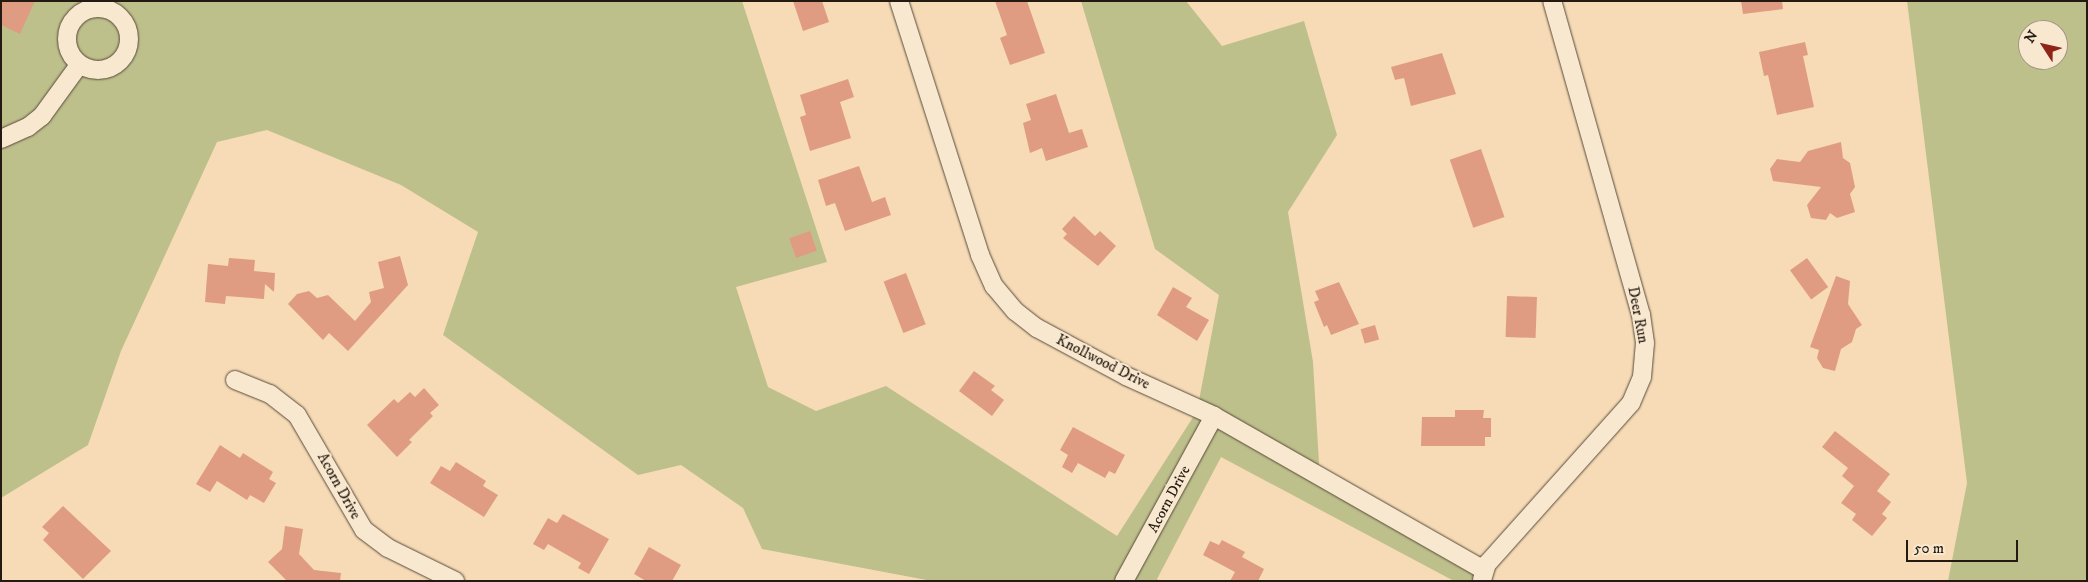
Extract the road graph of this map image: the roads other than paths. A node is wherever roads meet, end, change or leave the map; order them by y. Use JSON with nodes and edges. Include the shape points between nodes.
{"nodes":[{"id":1,"x":899,"y":1,"type":"edge"},
{"id":2,"x":1552,"y":1,"type":"edge"},
{"id":3,"x":79,"y":65,"type":"dead end"},
{"id":4,"x":1,"y":139,"type":"edge"},
{"id":5,"x":235,"y":380,"type":"dead end"},
{"id":6,"x":1214,"y":416,"type":"junction"},
{"id":7,"x":1483,"y":575,"type":"edge"},
{"id":8,"x":455,"y":581,"type":"edge"},
{"id":9,"x":1124,"y":581,"type":"edge"}],
"edges":[{"from":1,"to":6,"type":"street","name":"Knollwood Drive","via":[[980,255],[999,294],[1037,328],[1126,376]]},
{"from":2,"to":7,"type":"street","name":"Deer Run","via":[[1641,315],[1645,343],[1642,377],[1631,403]]},
{"from":3,"to":4,"type":"street","via":[[42,116],[28,127]]},
{"from":5,"to":8,"type":"street","name":"Acorn Drive","via":[[270,394],[297,414],[364,530],[388,548]]},
{"from":6,"to":7,"type":"street","name":"Knollwood Drive"},
{"from":6,"to":9,"type":"street","name":"Acorn Drive"}]}
